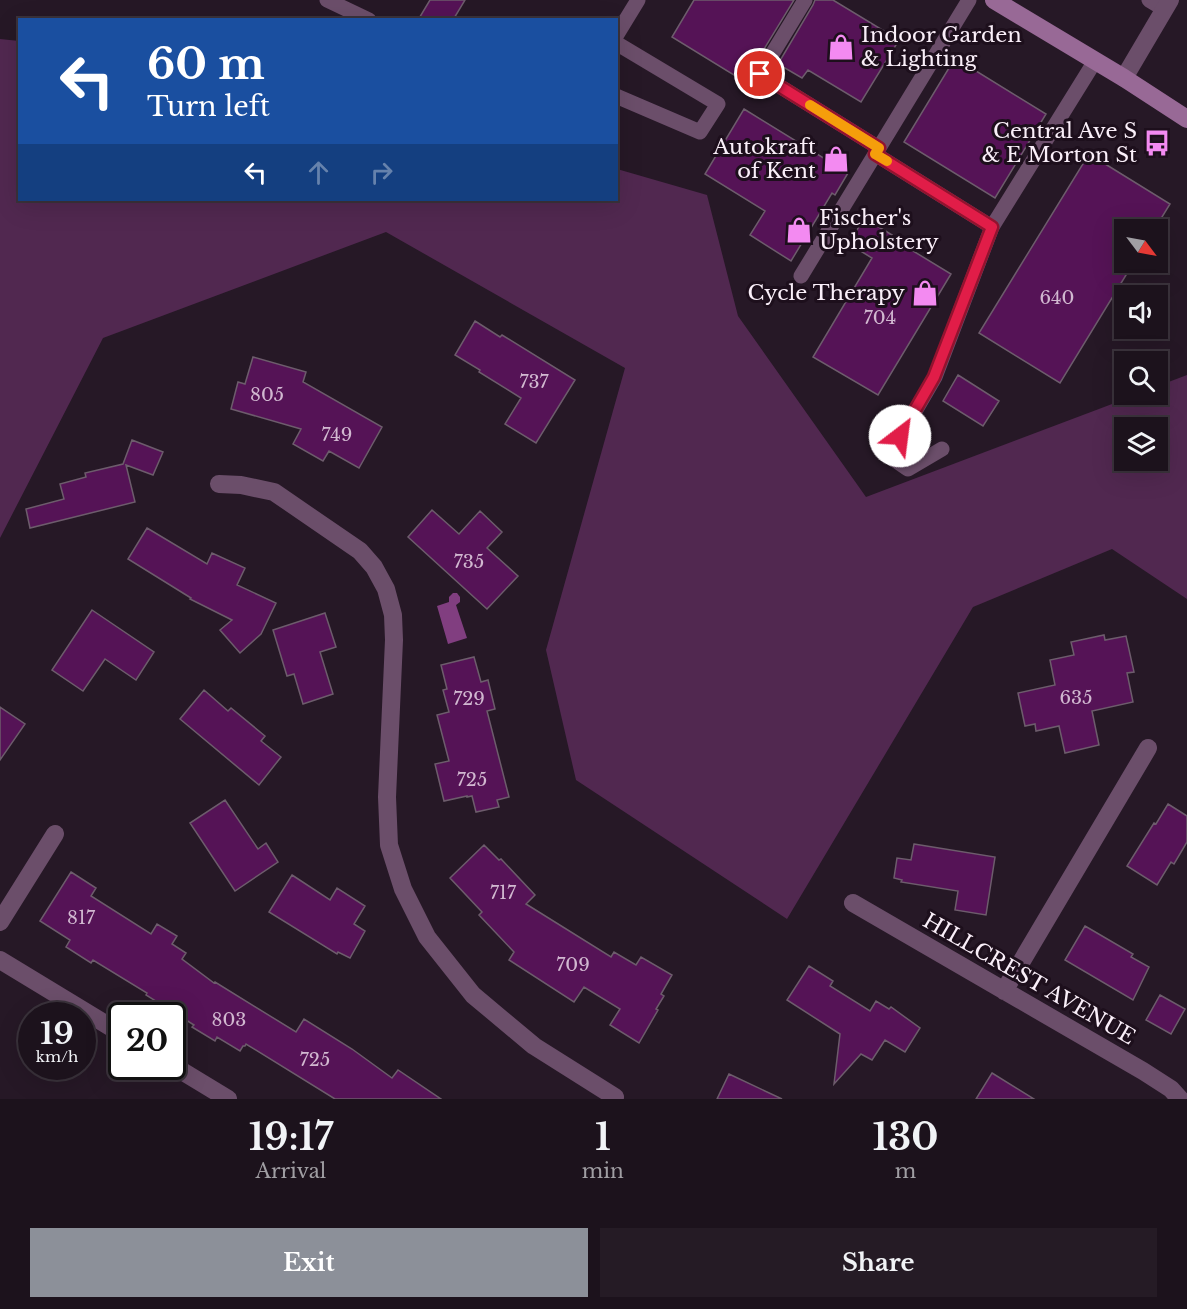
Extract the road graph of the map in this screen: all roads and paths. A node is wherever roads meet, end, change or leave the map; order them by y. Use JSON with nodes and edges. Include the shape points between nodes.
{"nodes":[{"id":1,"x":327,"y":0,"type":"edge"},
{"id":2,"x":638,"y":0,"type":"edge"},
{"id":3,"x":805,"y":0,"type":"edge"},
{"id":4,"x":969,"y":0,"type":"edge"},
{"id":5,"x":994,"y":0,"type":"edge"},
{"id":6,"x":1161,"y":3,"type":"edge"},
{"id":7,"x":365,"y":18,"type":"edge"},
{"id":8,"x":618,"y":33,"type":"edge"},
{"id":9,"x":618,"y":44,"type":"edge"},
{"id":10,"x":1095,"y":61,"type":"junction"},
{"id":11,"x":1124,"y":78,"type":"junction"},
{"id":12,"x":618,"y":97,"type":"edge"},
{"id":13,"x":1187,"y":119,"type":"edge"},
{"id":14,"x":877,"y":151,"type":"junction"},
{"id":15,"x":992,"y":227,"type":"junction"},
{"id":16,"x":801,"y":276,"type":"dead end"},
{"id":17,"x":942,"y":450,"type":"dead end"},
{"id":18,"x":219,"y":484,"type":"dead end"},
{"id":19,"x":1148,"y":748,"type":"dead end"},
{"id":20,"x":54,"y":834,"type":"dead end"},
{"id":21,"x":853,"y":903,"type":"dead end"},
{"id":22,"x":0,"y":922,"type":"edge"},
{"id":23,"x":0,"y":960,"type":"edge"},
{"id":24,"x":1004,"y":991,"type":"junction"},
{"id":25,"x":108,"y":1026,"type":"edge"},
{"id":26,"x":186,"y":1074,"type":"edge"},
{"id":27,"x":614,"y":1098,"type":"edge"},
{"id":28,"x":228,"y":1099,"type":"edge"},
{"id":29,"x":1180,"y":1099,"type":"edge"}],
"edges":[{"from":1,"to":7,"type":"lane"},
{"from":2,"to":8,"type":"lane"},
{"from":3,"to":14,"type":"lane","via":[[760,74]]},
{"from":4,"to":14,"type":"lane"},
{"from":5,"to":10,"type":"main road"},
{"from":6,"to":11,"type":"street"},
{"from":9,"to":12,"type":"lane","via":[[718,104],[700,132]]},
{"from":10,"to":11,"type":"main road"},
{"from":10,"to":15,"type":"lane"},
{"from":11,"to":13,"type":"main road"},
{"from":14,"to":15,"type":"lane"},
{"from":14,"to":16,"type":"lane"},
{"from":15,"to":17,"type":"lane","via":[[934,377],[889,456],[908,469]]},
{"from":18,"to":27,"type":"street","via":[[274,492],[360,551],[374,567],[386,589],[393,615],[387,798],[389,845],[403,889],[427,937],[473,995],[534,1046]]},
{"from":19,"to":24,"type":"street"},
{"from":20,"to":22,"type":"street"},
{"from":21,"to":24,"type":"street","name":"HILLCREST AVENUE"},
{"from":23,"to":25,"type":"street"},
{"from":24,"to":29,"type":"street","name":"HILLCREST AVENUE","via":[[1143,1071]]},
{"from":26,"to":28,"type":"street"}]}
